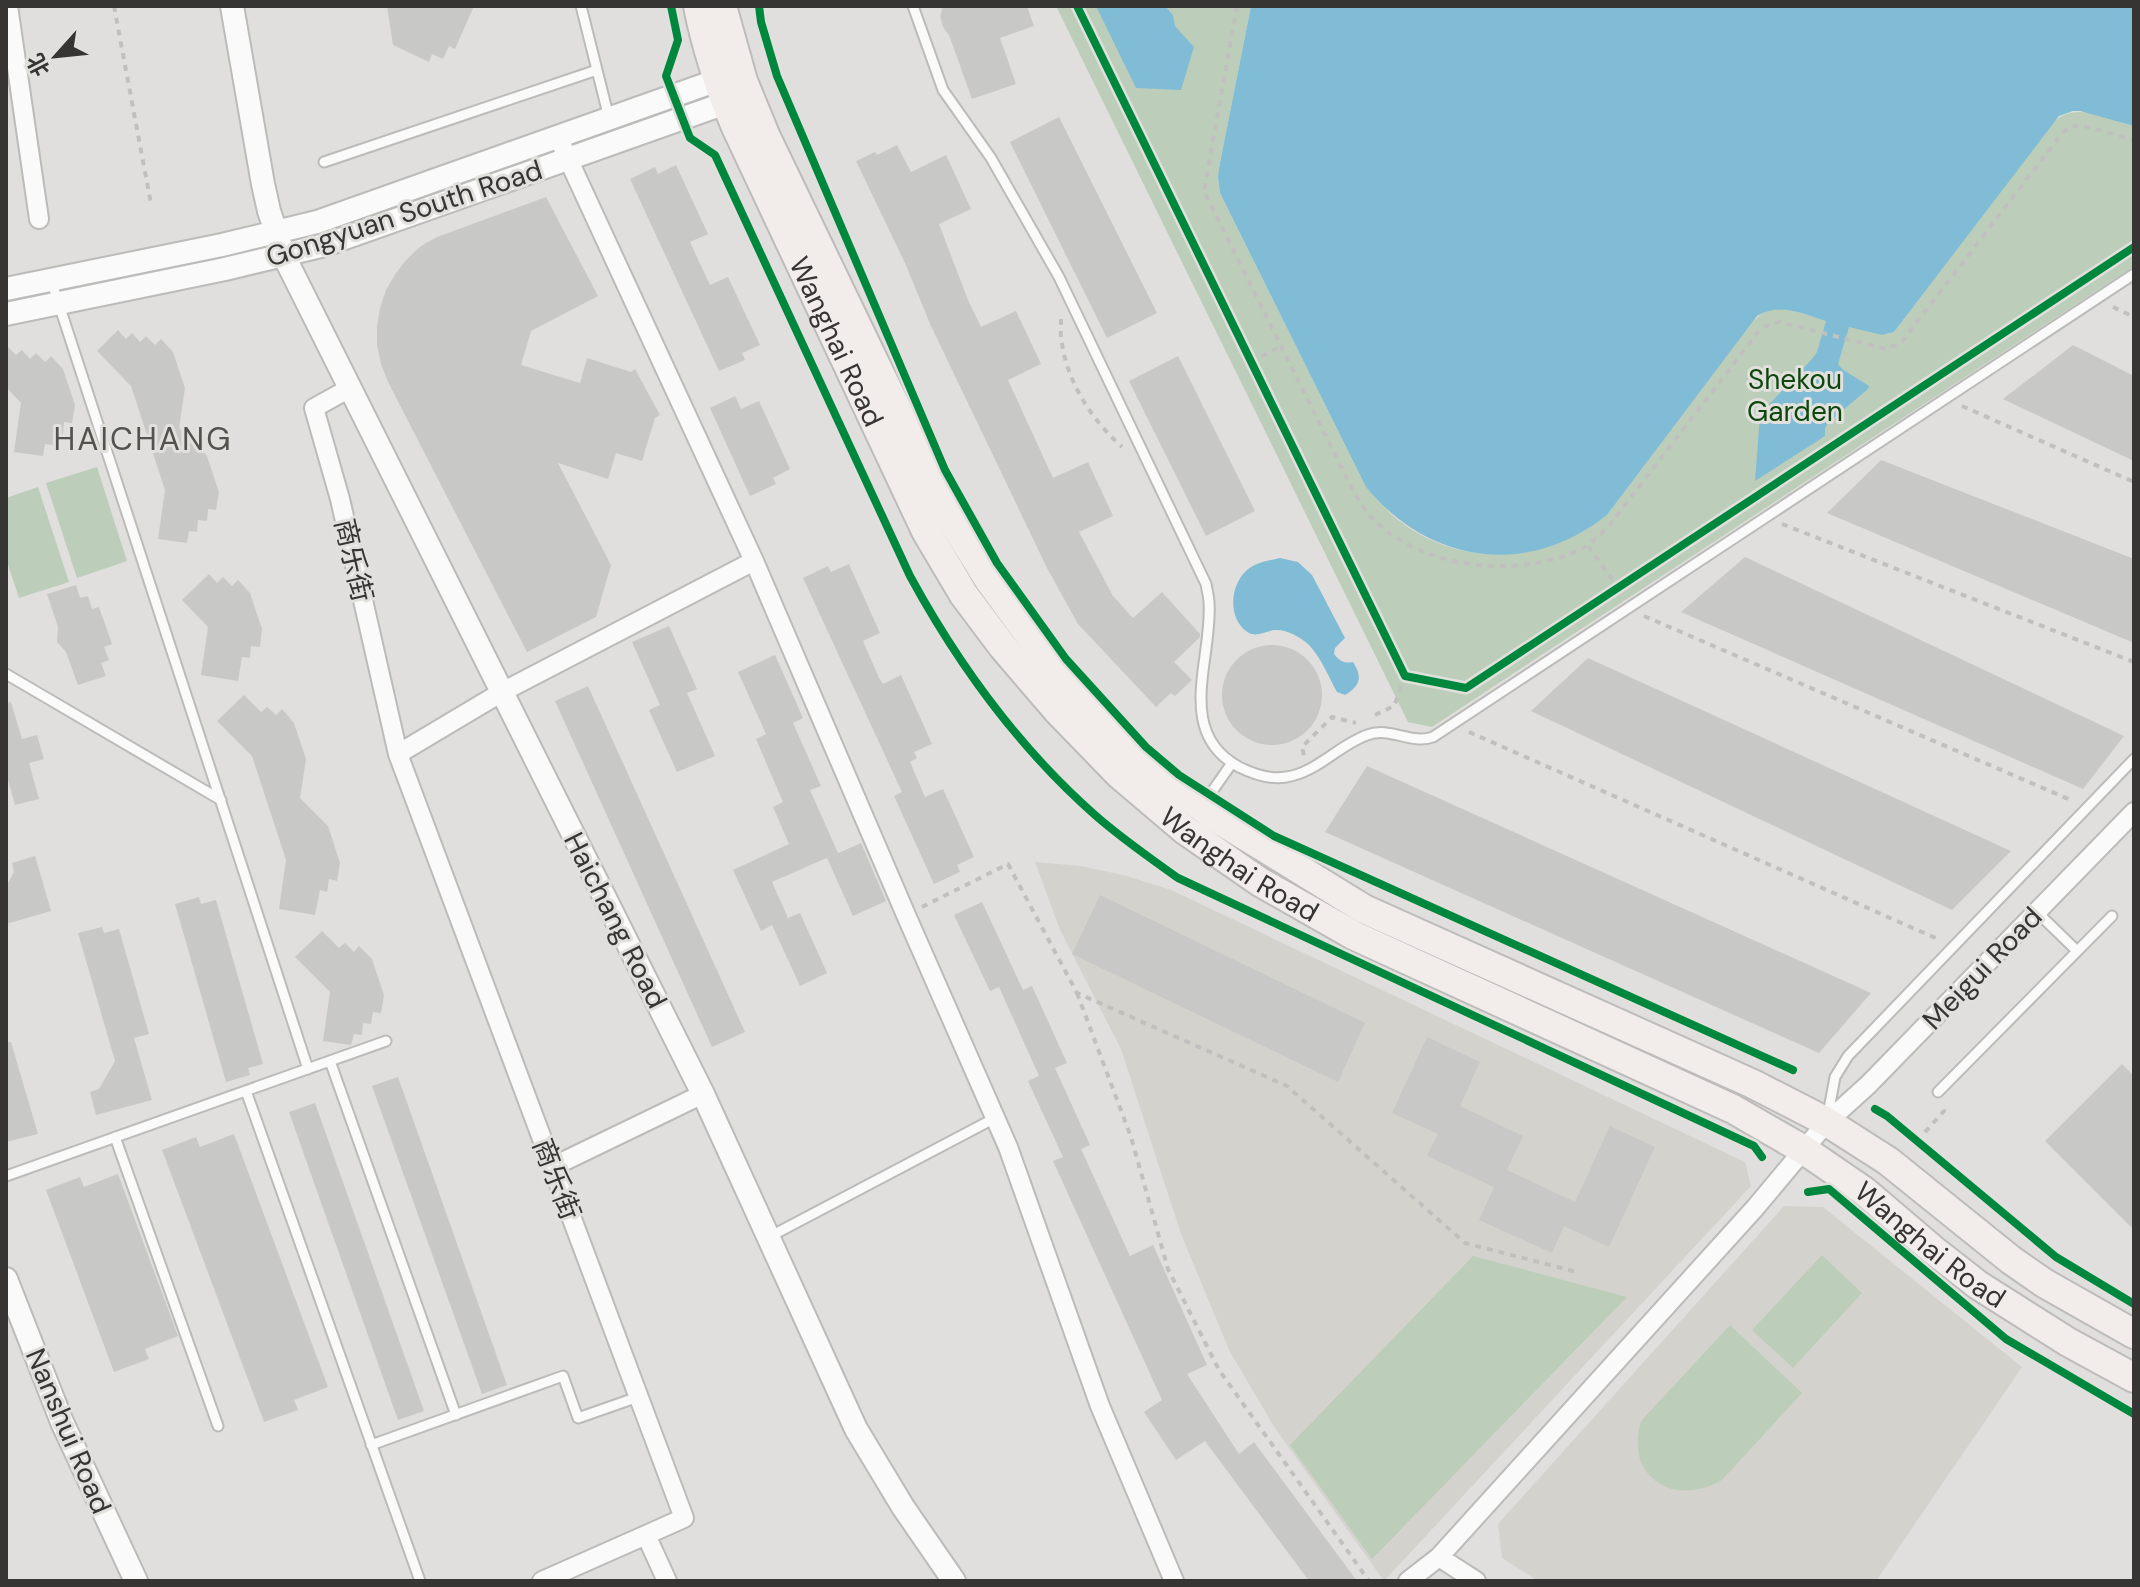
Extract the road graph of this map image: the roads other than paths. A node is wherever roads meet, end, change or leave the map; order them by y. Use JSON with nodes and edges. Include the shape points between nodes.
{"nodes":[{"id":1,"x":8,"y":6,"type":"edge"},
{"id":2,"x":232,"y":6,"type":"edge"},
{"id":3,"x":581,"y":6,"type":"edge"},
{"id":4,"x":698,"y":6,"type":"edge"},
{"id":5,"x":722,"y":6,"type":"edge"},
{"id":6,"x":913,"y":6,"type":"edge"},
{"id":7,"x":597,"y":70,"type":"junction"},
{"id":8,"x":733,"y":88,"type":"junction"},
{"id":9,"x":609,"y":118,"type":"junction"},
{"id":10,"x":558,"y":137,"type":"junction"},
{"id":11,"x":568,"y":159,"type":"junction"},
{"id":12,"x":324,"y":162,"type":"dead end"},
{"id":13,"x":39,"y":219,"type":"dead end"},
{"id":14,"x":275,"y":232,"type":"junction"},
{"id":15,"x":284,"y":256,"type":"junction"},
{"id":16,"x":2134,"y":274,"type":"edge"},
{"id":17,"x":51,"y":280,"type":"junction"},
{"id":18,"x":6,"y":289,"type":"edge"},
{"id":19,"x":59,"y":303,"type":"junction"},
{"id":20,"x":6,"y":314,"type":"edge"},
{"id":21,"x":350,"y":388,"type":"junction"},
{"id":22,"x":754,"y":561,"type":"junction"},
{"id":23,"x":6,"y":674,"type":"edge"},
{"id":24,"x":502,"y":692,"type":"junction"},
{"id":25,"x":398,"y":754,"type":"junction"},
{"id":26,"x":2134,"y":759,"type":"edge"},
{"id":27,"x":1232,"y":763,"type":"junction"},
{"id":28,"x":221,"y":800,"type":"junction"},
{"id":29,"x":1201,"y":807,"type":"junction"},
{"id":30,"x":2134,"y":812,"type":"edge"},
{"id":31,"x":2037,"y":912,"type":"junction"},
{"id":32,"x":2112,"y":916,"type":"dead end"},
{"id":33,"x":2077,"y":951,"type":"junction"},
{"id":34,"x":386,"y":1041,"type":"dead end"},
{"id":35,"x":330,"y":1061,"type":"junction"},
{"id":36,"x":308,"y":1069,"type":"junction"},
{"id":37,"x":246,"y":1091,"type":"junction"},
{"id":38,"x":1938,"y":1092,"type":"road end"},
{"id":39,"x":703,"y":1094,"type":"junction"},
{"id":40,"x":995,"y":1118,"type":"junction"},
{"id":41,"x":1827,"y":1122,"type":"junction"},
{"id":42,"x":115,"y":1137,"type":"junction"},
{"id":43,"x":1804,"y":1150,"type":"junction"},
{"id":44,"x":552,"y":1167,"type":"junction"},
{"id":45,"x":6,"y":1176,"type":"edge"},
{"id":46,"x":769,"y":1237,"type":"junction"},
{"id":47,"x":6,"y":1279,"type":"edge"},
{"id":48,"x":2134,"y":1334,"type":"edge"},
{"id":49,"x":2134,"y":1378,"type":"edge"},
{"id":50,"x":638,"y":1397,"type":"junction"},
{"id":51,"x":456,"y":1415,"type":"junction"},
{"id":52,"x":218,"y":1426,"type":"dead end"},
{"id":53,"x":371,"y":1445,"type":"junction"},
{"id":54,"x":646,"y":1535,"type":"junction"},
{"id":55,"x":1439,"y":1557,"type":"junction"},
{"id":56,"x":136,"y":1581,"type":"edge"},
{"id":57,"x":420,"y":1581,"type":"edge"},
{"id":58,"x":542,"y":1581,"type":"edge"},
{"id":59,"x":667,"y":1581,"type":"edge"},
{"id":60,"x":954,"y":1581,"type":"edge"},
{"id":61,"x":1174,"y":1581,"type":"edge"},
{"id":62,"x":1408,"y":1581,"type":"edge"},
{"id":63,"x":1476,"y":1581,"type":"edge"}],
"edges":[{"from":1,"to":13,"type":"street"},
{"from":2,"to":14,"type":"street","name":"Haichang Road"},
{"from":3,"to":7,"type":"lane"},
{"from":4,"to":8,"type":"main road","name":"Wanghai Road","via":[[706,44]]},
{"from":5,"to":8,"type":"main road","name":"Wanghai Road"},
{"from":6,"to":27,"type":"lane","via":[[943,90],[991,158],[1059,277],[1206,584],[1200,706],[1205,729]]},
{"from":7,"to":9,"type":"lane"},
{"from":7,"to":12,"type":"lane"},
{"from":8,"to":9,"type":"street","name":"Gongyuan South Road"},
{"from":8,"to":11,"type":"street","name":"Gongyuan South Road"},
{"from":8,"to":29,"type":"main road","name":"Wanghai Road","via":[[766,137],[938,495],[982,568],[1043,654],[1110,730]]},
{"from":8,"to":43,"type":"main road","name":"Wanghai Road","via":[[926,531],[1003,647],[1119,774],[1222,856],[1355,936],[1733,1109]]},
{"from":9,"to":10,"type":"street","name":"Gongyuan South Road"},
{"from":10,"to":11,"type":"street"},
{"from":10,"to":14,"type":"street","name":"Gongyuan South Road","via":[[333,217]]},
{"from":11,"to":15,"type":"street","name":"Gongyuan South Road"},
{"from":11,"to":22,"type":"street"},
{"from":14,"to":15,"type":"street","name":"Haichang Road"},
{"from":14,"to":17,"type":"street","name":"Gongyuan South Road"},
{"from":15,"to":19,"type":"street","name":"Gongyuan South Road"},
{"from":15,"to":21,"type":"street","name":"Haichang Road"},
{"from":16,"to":27,"type":"lane","via":[[1452,725],[1420,740],[1388,732],[1366,735],[1286,777],[1265,777]]},
{"from":17,"to":18,"type":"street","name":"Gongyuan South Road"},
{"from":17,"to":19,"type":"lane"},
{"from":19,"to":20,"type":"street","name":"Gongyuan South Road"},
{"from":19,"to":28,"type":"lane"},
{"from":21,"to":24,"type":"street","name":"Haichang Road"},
{"from":21,"to":25,"type":"street","name":"商乐街","via":[[314,408]]},
{"from":22,"to":24,"type":"street"},
{"from":22,"to":40,"type":"street"},
{"from":23,"to":28,"type":"lane"},
{"from":24,"to":25,"type":"street"},
{"from":24,"to":39,"type":"street","name":"Haichang Road"},
{"from":25,"to":44,"type":"street","name":"商乐街"},
{"from":26,"to":41,"type":"lane","via":[[1840,1067]]},
{"from":27,"to":29,"type":"lane"},
{"from":28,"to":36,"type":"lane"},
{"from":29,"to":41,"type":"main road","name":"Wanghai Road","via":[[1364,909]]},
{"from":30,"to":31,"type":"street","name":"Meigui Road"},
{"from":31,"to":33,"type":"lane"},
{"from":31,"to":41,"type":"street","name":"Meigui Road"},
{"from":32,"to":33,"type":"lane"},
{"from":33,"to":38,"type":"lane"},
{"from":34,"to":35,"type":"lane"},
{"from":35,"to":36,"type":"lane"},
{"from":35,"to":51,"type":"lane"},
{"from":36,"to":37,"type":"lane"},
{"from":37,"to":42,"type":"lane"},
{"from":37,"to":53,"type":"lane"},
{"from":39,"to":44,"type":"street"},
{"from":39,"to":46,"type":"street","name":"Haichang Road"},
{"from":40,"to":46,"type":"lane"},
{"from":40,"to":61,"type":"street","via":[[1100,1406]]},
{"from":41,"to":43,"type":"street","name":"Meigui Road"},
{"from":41,"to":48,"type":"main road","name":"Wanghai Road","via":[[1888,1161],[2033,1276]]},
{"from":42,"to":45,"type":"lane"},
{"from":42,"to":52,"type":"lane"},
{"from":43,"to":49,"type":"main road","name":"Wanghai Road","via":[[1864,1191],[1978,1285]]},
{"from":43,"to":55,"type":"street","name":"Meigui Road"},
{"from":44,"to":50,"type":"street","name":"商乐街"},
{"from":46,"to":60,"type":"street","name":"Haichang Road","via":[[856,1429]]},
{"from":47,"to":56,"type":"street","name":"Nanshui Road","via":[[62,1422]]},
{"from":50,"to":51,"type":"lane","via":[[578,1418],[563,1376]]},
{"from":50,"to":54,"type":"street","name":"商乐街","via":[[684,1518]]},
{"from":51,"to":53,"type":"lane"},
{"from":53,"to":57,"type":"lane"},
{"from":54,"to":58,"type":"street"},
{"from":54,"to":59,"type":"street"},
{"from":55,"to":62,"type":"street","name":"Meigui Road"},
{"from":55,"to":63,"type":"street"}]}
